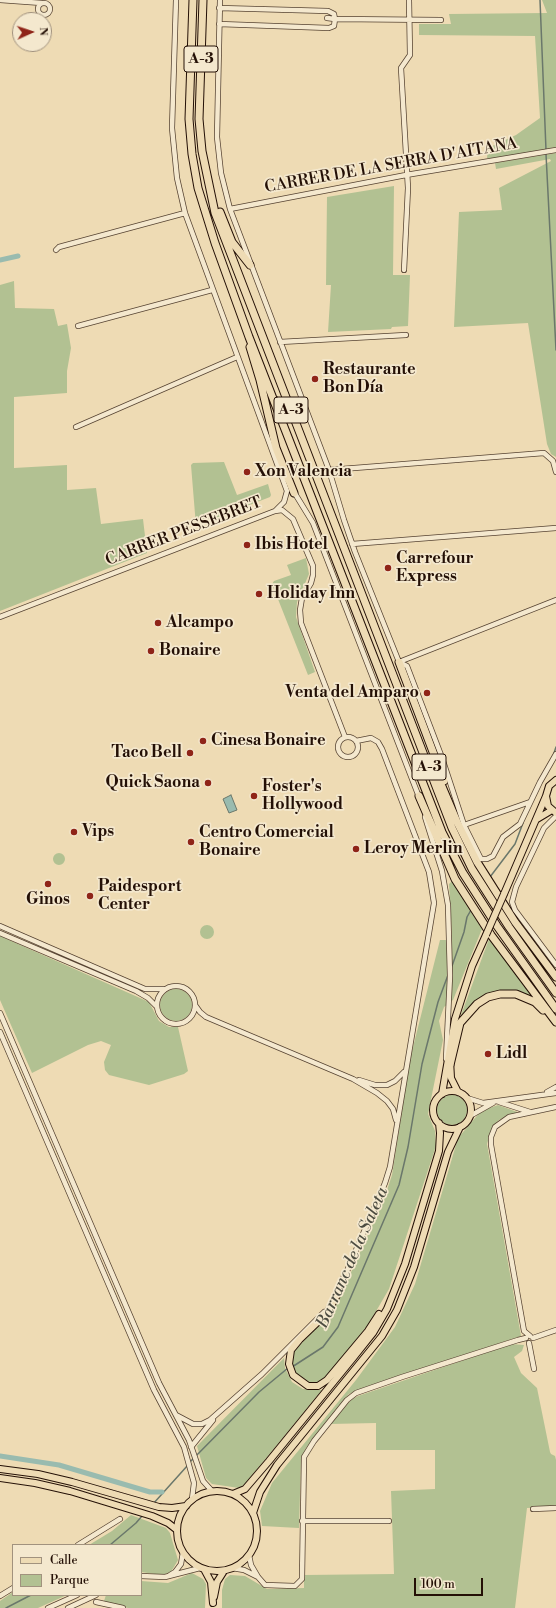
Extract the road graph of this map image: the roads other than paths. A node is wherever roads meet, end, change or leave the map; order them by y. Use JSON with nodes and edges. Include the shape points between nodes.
{"nodes":[{"id":1,"x":0,"y":0,"type":"edge"},
{"id":2,"x":176,"y":0,"type":"edge"},
{"id":3,"x":193,"y":0,"type":"edge"},
{"id":4,"x":203,"y":0,"type":"edge"},
{"id":5,"x":220,"y":0,"type":"edge"},
{"id":6,"x":409,"y":0,"type":"edge"},
{"id":7,"x":26,"y":3,"type":"junction"},
{"id":8,"x":42,"y":3,"type":"junction"},
{"id":9,"x":220,"y":8,"type":"junction"},
{"id":10,"x":38,"y":10,"type":"junction"},
{"id":11,"x":327,"y":18,"type":"dead end"},
{"id":12,"x":336,"y":19,"type":"junction"},
{"id":13,"x":409,"y":20,"type":"junction"},
{"id":14,"x":441,"y":20,"type":"dead end"},
{"id":15,"x":219,"y":24,"type":"junction"},
{"id":16,"x":556,"y":150,"type":"edge"},
{"id":17,"x":406,"y":175,"type":"junction"},
{"id":18,"x":208,"y":185,"type":"junction"},
{"id":19,"x":230,"y":209,"type":"junction"},
{"id":20,"x":185,"y":213,"type":"junction"},
{"id":21,"x":56,"y":250,"type":"dead end"},
{"id":22,"x":250,"y":265,"type":"junction"},
{"id":23,"x":404,"y":270,"type":"dead end"},
{"id":24,"x":212,"y":290,"type":"junction"},
{"id":25,"x":78,"y":326,"type":"dead end"},
{"id":26,"x":406,"y":336,"type":"dead end"},
{"id":27,"x":249,"y":337,"type":"junction"},
{"id":28,"x":280,"y":342,"type":"junction"},
{"id":29,"x":237,"y":357,"type":"junction"},
{"id":30,"x":76,"y":427,"type":"dead end"},
{"id":31,"x":280,"y":470,"type":"junction"},
{"id":32,"x":330,"y":470,"type":"junction"},
{"id":33,"x":556,"y":472,"type":"edge"},
{"id":34,"x":294,"y":493,"type":"junction"},
{"id":35,"x":275,"y":511,"type":"junction"},
{"id":36,"x":556,"y":528,"type":"edge"},
{"id":37,"x":352,"y":544,"type":"junction"},
{"id":38,"x":556,"y":600,"type":"edge"},
{"id":39,"x":0,"y":618,"type":"edge"},
{"id":40,"x":399,"y":662,"type":"junction"},
{"id":41,"x":390,"y":664,"type":"junction"},
{"id":42,"x":345,"y":737,"type":"junction"},
{"id":43,"x":356,"y":741,"type":"junction"},
{"id":44,"x":556,"y":754,"type":"edge"},
{"id":45,"x":555,"y":779,"type":"edge"},
{"id":46,"x":419,"y":796,"type":"junction"},
{"id":47,"x":546,"y":796,"type":"junction"},
{"id":48,"x":530,"y":802,"type":"junction"},
{"id":49,"x":554,"y":811,"type":"edge"},
{"id":50,"x":556,"y":816,"type":"edge"},
{"id":51,"x":536,"y":820,"type":"junction"},
{"id":52,"x":464,"y":825,"type":"junction"},
{"id":53,"x":466,"y":841,"type":"junction"},
{"id":54,"x":479,"y":860,"type":"junction"},
{"id":55,"x":0,"y":926,"type":"edge"},
{"id":56,"x":0,"y":933,"type":"edge"},
{"id":57,"x":489,"y":935,"type":"junction"},
{"id":58,"x":529,"y":941,"type":"junction"},
{"id":59,"x":556,"y":965,"type":"edge"},
{"id":60,"x":556,"y":972,"type":"edge"},
{"id":61,"x":556,"y":977,"type":"edge"},
{"id":62,"x":164,"y":989,"type":"junction"},
{"id":63,"x":556,"y":993,"type":"edge"},
{"id":64,"x":195,"y":1005,"type":"junction"},
{"id":65,"x":156,"y":1006,"type":"junction"},
{"id":66,"x":556,"y":1009,"type":"edge"},
{"id":67,"x":0,"y":1013,"type":"edge"},
{"id":68,"x":556,"y":1022,"type":"edge"},
{"id":69,"x":556,"y":1026,"type":"edge"},
{"id":70,"x":0,"y":1032,"type":"edge"},
{"id":71,"x":406,"y":1065,"type":"junction"},
{"id":72,"x":448,"y":1066,"type":"junction"},
{"id":73,"x":353,"y":1079,"type":"junction"},
{"id":74,"x":556,"y":1087,"type":"edge"},
{"id":75,"x":458,"y":1092,"type":"junction"},
{"id":76,"x":545,"y":1093,"type":"junction"},
{"id":77,"x":556,"y":1093,"type":"edge"},
{"id":78,"x":442,"y":1094,"type":"junction"},
{"id":79,"x":467,"y":1098,"type":"junction"},
{"id":80,"x":502,"y":1101,"type":"junction"},
{"id":81,"x":556,"y":1107,"type":"edge"},
{"id":82,"x":531,"y":1112,"type":"junction"},
{"id":83,"x":470,"y":1116,"type":"junction"},
{"id":84,"x":439,"y":1123,"type":"junction"},
{"id":85,"x":460,"y":1127,"type":"junction"},
{"id":86,"x":397,"y":1128,"type":"junction"},
{"id":87,"x":345,"y":1276,"type":"junction"},
{"id":88,"x":390,"y":1303,"type":"junction"},
{"id":89,"x":556,"y":1330,"type":"edge"},
{"id":90,"x":528,"y":1339,"type":"junction"},
{"id":91,"x":534,"y":1369,"type":"dead end"},
{"id":92,"x":176,"y":1415,"type":"junction"},
{"id":93,"x":216,"y":1415,"type":"junction"},
{"id":94,"x":192,"y":1449,"type":"junction"},
{"id":95,"x":0,"y":1469,"type":"edge"},
{"id":96,"x":0,"y":1478,"type":"edge"},
{"id":97,"x":212,"y":1491,"type":"junction"},
{"id":98,"x":233,"y":1494,"type":"junction"},
{"id":99,"x":192,"y":1499,"type":"junction"},
{"id":100,"x":186,"y":1506,"type":"junction"},
{"id":101,"x":556,"y":1508,"type":"edge"},
{"id":102,"x":533,"y":1509,"type":"dead end"},
{"id":103,"x":253,"y":1513,"type":"junction"},
{"id":104,"x":120,"y":1519,"type":"dead end"},
{"id":105,"x":302,"y":1521,"type":"junction"},
{"id":106,"x":389,"y":1521,"type":"dead end"},
{"id":107,"x":177,"y":1530,"type":"junction"},
{"id":108,"x":80,"y":1544,"type":"edge"},
{"id":109,"x":183,"y":1552,"type":"junction"},
{"id":110,"x":249,"y":1554,"type":"junction"},
{"id":111,"x":202,"y":1568,"type":"junction"},
{"id":112,"x":232,"y":1568,"type":"junction"},
{"id":113,"x":224,"y":1571,"type":"junction"},
{"id":114,"x":142,"y":1576,"type":"edge"},
{"id":115,"x":258,"y":1577,"type":"junction"},
{"id":116,"x":165,"y":1578,"type":"junction"},
{"id":117,"x":12,"y":1589,"type":"edge"},
{"id":118,"x":0,"y":1596,"type":"edge"},
{"id":119,"x":75,"y":1596,"type":"edge"},
{"id":120,"x":95,"y":1596,"type":"edge"},
{"id":121,"x":97,"y":1596,"type":"edge"},
{"id":122,"x":96,"y":1602,"type":"junction"},
{"id":123,"x":212,"y":1606,"type":"edge"},
{"id":124,"x":48,"y":1608,"type":"edge"},
{"id":125,"x":68,"y":1608,"type":"edge"},
{"id":126,"x":94,"y":1608,"type":"edge"},
{"id":127,"x":123,"y":1608,"type":"edge"}],
"edges":[{"from":1,"to":7,"type":"street"},
{"from":2,"to":20,"type":"street","via":[[173,134],[177,178]]},
{"from":3,"to":27,"type":"highway","number":"A-3","via":[[189,119],[192,154],[205,216]]},
{"from":4,"to":18,"type":"highway","number":"A-3","via":[[199,119]]},
{"from":5,"to":9,"type":"street"},
{"from":6,"to":13,"type":"street"},
{"from":7,"to":8,"type":"street"},
{"from":7,"to":10,"type":"street"},
{"from":8,"to":10,"type":"street"},
{"from":8,"to":10,"type":"street","via":[[49,4],[50,11],[44,15]]},
{"from":9,"to":12,"type":"street","via":[[328,12],[334,14]]},
{"from":9,"to":15,"type":"street"},
{"from":11,"to":12,"type":"street"},
{"from":12,"to":13,"type":"street"},
{"from":12,"to":15,"type":"street","via":[[334,26],[328,28]]},
{"from":13,"to":14,"type":"street"},
{"from":13,"to":17,"type":"street","via":[[410,55],[401,68]]},
{"from":15,"to":19,"type":"street","via":[[217,137],[221,173]]},
{"from":16,"to":17,"type":"street","name":"CARRER DE LA SERRA D'AITANA"},
{"from":17,"to":19,"type":"street","name":"CARRER DE LA SERRA D'AITANA"},
{"from":17,"to":23,"type":"street","via":[[408,188]]},
{"from":18,"to":22,"type":"highway","via":[[232,242]]},
{"from":18,"to":41,"type":"highway","number":"A-3","via":[[215,213]]},
{"from":19,"to":22,"type":"street"},
{"from":20,"to":21,"type":"street","via":[[59,247]]},
{"from":20,"to":24,"type":"street"},
{"from":22,"to":28,"type":"street"},
{"from":24,"to":25,"type":"street"},
{"from":24,"to":29,"type":"street"},
{"from":26,"to":28,"type":"street"},
{"from":27,"to":34,"type":"highway","via":[[250,350],[276,448]]},
{"from":27,"to":66,"type":"highway","number":"A-3","via":[[444,837],[496,926]]},
{"from":28,"to":32,"type":"street"},
{"from":29,"to":30,"type":"street"},
{"from":29,"to":31,"type":"street"},
{"from":31,"to":34,"type":"street"},
{"from":31,"to":35,"type":"street","via":[[287,491],[284,502]]},
{"from":32,"to":33,"type":"street","via":[[544,453],[553,461]]},
{"from":32,"to":37,"type":"street"},
{"from":34,"to":46,"type":"street","via":[[313,524]]},
{"from":35,"to":39,"type":"street","name":"CARRER PESSEBRET"},
{"from":35,"to":42,"type":"street","name":"CARRER PESSEBRET","via":[[282,510],[293,519],[312,566],[311,583],[302,598],[301,623]]},
{"from":36,"to":37,"type":"street"},
{"from":37,"to":40,"type":"street"},
{"from":38,"to":40,"type":"street"},
{"from":40,"to":52,"type":"street","via":[[407,666]]},
{"from":40,"to":53,"type":"highway"},
{"from":41,"to":53,"type":"highway","via":[[404,691],[450,808]]},
{"from":41,"to":63,"type":"highway","number":"A-3","via":[[452,828],[472,869]]},
{"from":42,"to":43,"type":"street","via":[[351,737]]},
{"from":42,"to":43,"type":"street","via":[[338,747],[343,756],[349,757],[355,753],[358,747]]},
{"from":43,"to":71,"type":"street","via":[[371,738],[378,742],[382,749],[428,872],[434,903]]},
{"from":44,"to":48,"type":"street"},
{"from":45,"to":47,"type":"main road","via":[[549,786]]},
{"from":46,"to":57,"type":"highway","via":[[455,879]]},
{"from":46,"to":72,"type":"street","via":[[444,880],[449,929]]},
{"from":47,"to":49,"type":"main road","via":[[546,801]]},
{"from":47,"to":51,"type":"main road"},
{"from":48,"to":52,"type":"street"},
{"from":48,"to":54,"type":"street","via":[[520,824],[503,837],[493,856]]},
{"from":49,"to":51,"type":"main road"},
{"from":50,"to":59,"type":"street","via":[[544,828],[516,887],[512,902],[515,910]]},
{"from":51,"to":57,"type":"main road","bridge":true},
{"from":52,"to":54,"type":"street"},
{"from":53,"to":54,"type":"highway"},
{"from":54,"to":58,"type":"highway","via":[[505,907]]},
{"from":55,"to":62,"type":"street","via":[[145,989]]},
{"from":56,"to":65,"type":"street","via":[[136,991]]},
{"from":57,"to":68,"type":"highway"},
{"from":57,"to":72,"type":"main road","via":[[463,992],[455,1019]]},
{"from":58,"to":60,"type":"highway"},
{"from":58,"to":61,"type":"highway"},
{"from":62,"to":64,"type":"street","via":[[182,986],[191,992]]},
{"from":62,"to":65,"type":"street"},
{"from":64,"to":65,"type":"street","via":[[191,1017],[180,1024],[173,1024],[162,1018]]},
{"from":64,"to":73,"type":"street","via":[[206,1017]]},
{"from":67,"to":92,"type":"street","via":[[159,1383]]},
{"from":69,"to":72,"type":"highway","via":[[535,1002],[526,997],[500,994],[488,997],[477,1004],[460,1023]]},
{"from":70,"to":99,"type":"street","via":[[154,1390],[187,1456],[194,1483]]},
{"from":71,"to":73,"type":"street","via":[[402,1075],[387,1085],[375,1085]]},
{"from":71,"to":86,"type":"street"},
{"from":72,"to":75,"type":"main road"},
{"from":72,"to":78,"type":"main road"},
{"from":73,"to":86,"type":"street","via":[[387,1101],[393,1109]]},
{"from":74,"to":76,"type":"street"},
{"from":75,"to":78,"type":"main road"},
{"from":75,"to":79,"type":"main road"},
{"from":76,"to":77,"type":"street"},
{"from":76,"to":80,"type":"street"},
{"from":78,"to":84,"type":"main road","via":[[435,1102],[434,1108],[435,1118]]},
{"from":79,"to":80,"type":"street","via":[[479,1103]]},
{"from":79,"to":83,"type":"main road"},
{"from":80,"to":82,"type":"street"},
{"from":80,"to":83,"type":"street","via":[[485,1106]]},
{"from":81,"to":82,"type":"street"},
{"from":82,"to":90,"type":"street","via":[[509,1117],[495,1127],[491,1136],[524,1331]]},
{"from":83,"to":85,"type":"main road"},
{"from":84,"to":85,"type":"main road","via":[[449,1128]]},
{"from":84,"to":88,"type":"main road","via":[[438,1151],[406,1264]]},
{"from":85,"to":103,"type":"main road","via":[[448,1152],[414,1267],[397,1310],[382,1336],[277,1465],[260,1492]]},
{"from":86,"to":87,"type":"street","via":[[385,1184]]},
{"from":87,"to":88,"type":"main road","via":[[327,1313],[291,1350],[289,1364],[293,1375],[308,1386],[318,1386],[327,1380],[368,1331],[383,1308]]},
{"from":87,"to":93,"type":"street","via":[[325,1311]]},
{"from":88,"to":98,"type":"main road","via":[[373,1332],[318,1401],[245,1489]]},
{"from":89,"to":90,"type":"street"},
{"from":90,"to":91,"type":"street"},
{"from":90,"to":105,"type":"street","via":[[402,1377],[356,1393],[347,1400],[304,1457]]},
{"from":92,"to":93,"type":"street","via":[[189,1423],[199,1424],[207,1423]]},
{"from":92,"to":94,"type":"street"},
{"from":93,"to":94,"type":"street"},
{"from":94,"to":97,"type":"street","via":[[203,1481]]},
{"from":95,"to":100,"type":"main road","via":[[72,1482],[159,1507]]},
{"from":96,"to":107,"type":"main road","via":[[70,1491],[152,1516]]},
{"from":97,"to":98,"type":"main road"},
{"from":97,"to":99,"type":"main road"},
{"from":98,"to":103,"type":"main road"},
{"from":99,"to":100,"type":"main road"},
{"from":100,"to":107,"type":"main road","via":[[179,1517]]},
{"from":101,"to":102,"type":"street"},
{"from":103,"to":110,"type":"main road","via":[[257,1527],[256,1541]]},
{"from":104,"to":108,"type":"street"},
{"from":105,"to":106,"type":"street"},
{"from":105,"to":115,"type":"street","via":[[302,1579],[299,1583],[295,1586],[270,1587]]},
{"from":107,"to":109,"type":"main road","via":[[178,1542]]},
{"from":109,"to":111,"type":"main road","via":[[190,1561]]},
{"from":109,"to":116,"type":"street","via":[[181,1564],[175,1572]]},
{"from":110,"to":112,"type":"main road"},
{"from":110,"to":115,"type":"street"},
{"from":111,"to":113,"type":"main road"},
{"from":111,"to":116,"type":"street"},
{"from":111,"to":123,"type":"main road","via":[[210,1582]]},
{"from":112,"to":113,"type":"main road"},
{"from":112,"to":115,"type":"street","via":[[244,1570]]},
{"from":113,"to":123,"type":"main road","via":[[217,1582]]},
{"from":114,"to":116,"type":"street"},
{"from":117,"to":118,"type":"street"},
{"from":119,"to":124,"type":"street"},
{"from":120,"to":125,"type":"street"},
{"from":121,"to":122,"type":"street"},
{"from":122,"to":126,"type":"street"},
{"from":122,"to":127,"type":"street"}]}
